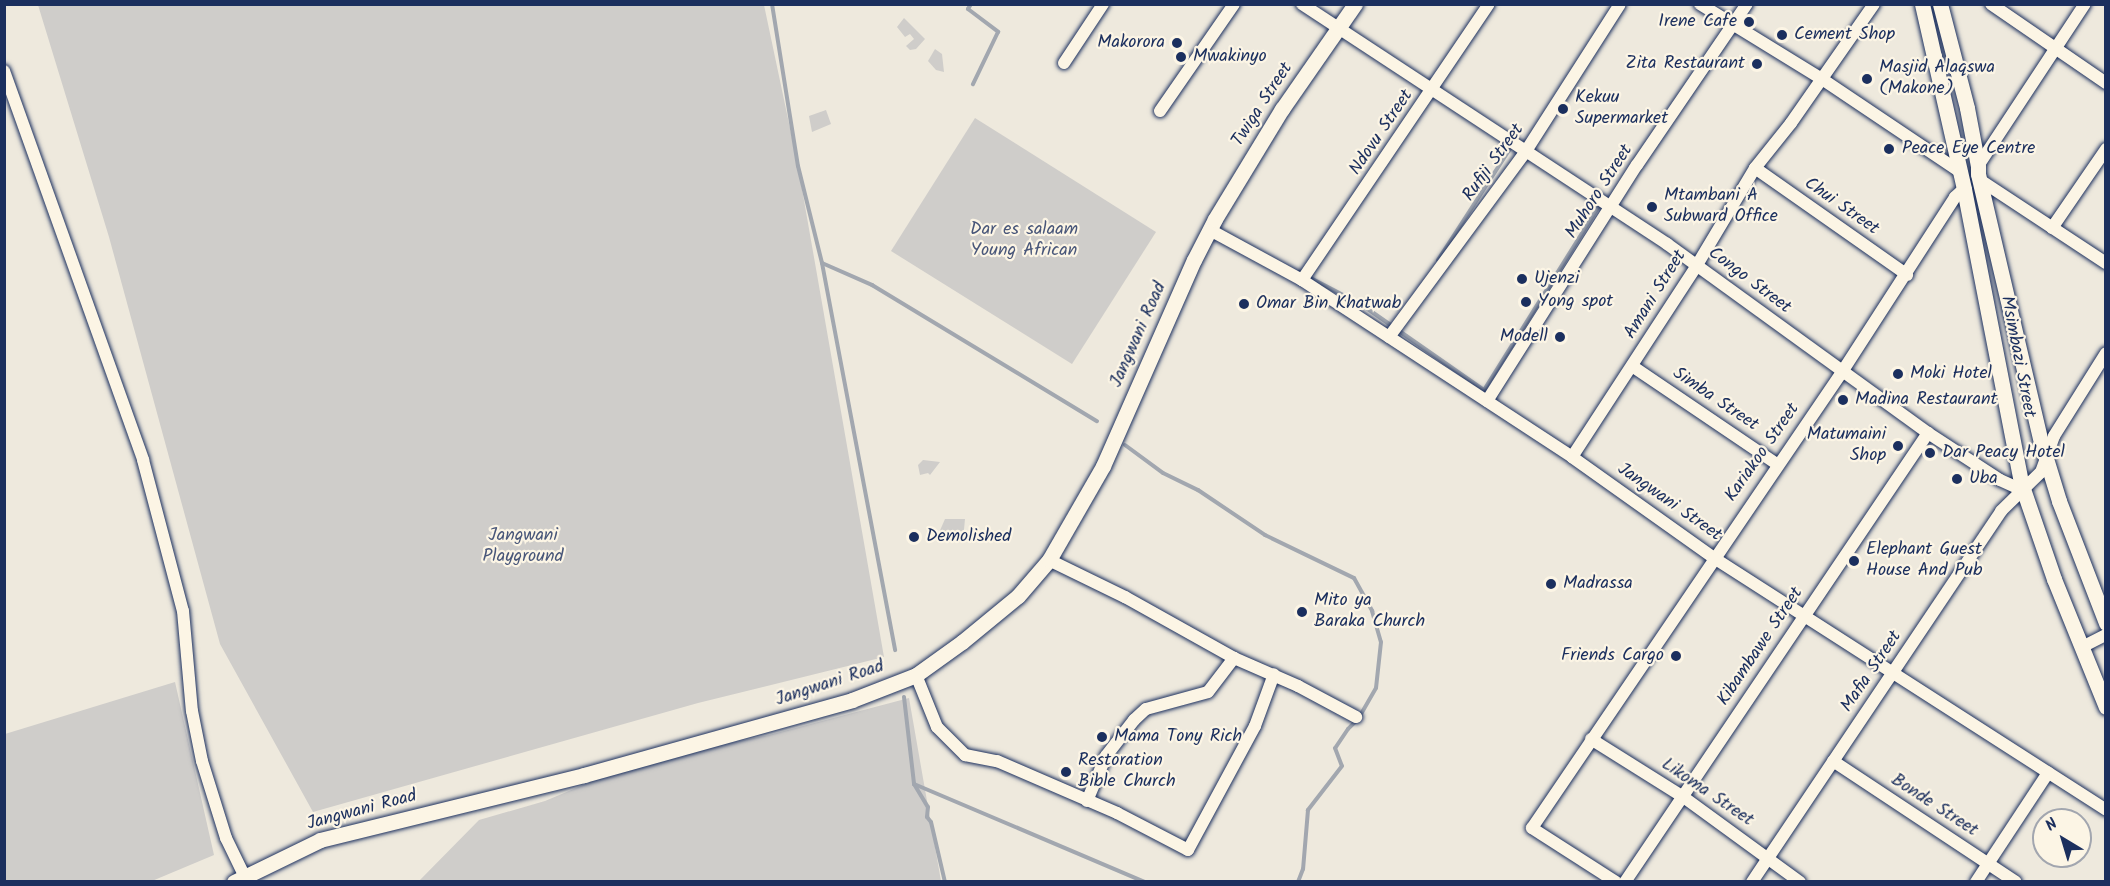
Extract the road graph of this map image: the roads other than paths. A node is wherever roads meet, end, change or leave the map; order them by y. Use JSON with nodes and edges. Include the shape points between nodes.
{"nodes":[{"id":1,"x":1103,"y":4,"type":"edge"},
{"id":2,"x":1234,"y":4,"type":"edge"},
{"id":3,"x":1302,"y":4,"type":"edge"},
{"id":4,"x":1355,"y":4,"type":"edge"},
{"id":5,"x":1489,"y":4,"type":"edge"},
{"id":6,"x":1620,"y":4,"type":"edge"},
{"id":7,"x":1700,"y":4,"type":"edge"},
{"id":8,"x":1747,"y":4,"type":"edge"},
{"id":9,"x":1875,"y":4,"type":"edge"},
{"id":10,"x":1922,"y":4,"type":"edge"},
{"id":11,"x":1940,"y":4,"type":"edge"},
{"id":12,"x":1991,"y":4,"type":"edge"},
{"id":13,"x":2085,"y":4,"type":"edge"},
{"id":14,"x":1734,"y":26,"type":"junction"},
{"id":15,"x":1339,"y":28,"type":"junction"},
{"id":16,"x":2055,"y":49,"type":"junction"},
{"id":17,"x":1064,"y":63,"type":"dead end"},
{"id":18,"x":4,"y":71,"type":"edge"},
{"id":19,"x":1822,"y":79,"type":"junction"},
{"id":20,"x":2106,"y":83,"type":"edge"},
{"id":21,"x":1433,"y":90,"type":"junction"},
{"id":22,"x":1160,"y":111,"type":"dead end"},
{"id":23,"x":2106,"y":149,"type":"edge"},
{"id":24,"x":1526,"y":152,"type":"junction"},
{"id":25,"x":1755,"y":168,"type":"junction"},
{"id":26,"x":1959,"y":171,"type":"junction"},
{"id":27,"x":1979,"y":173,"type":"junction"},
{"id":28,"x":1964,"y":189,"type":"junction"},
{"id":29,"x":1611,"y":207,"type":"junction"},
{"id":30,"x":2052,"y":228,"type":"junction"},
{"id":31,"x":1210,"y":230,"type":"junction"},
{"id":32,"x":2106,"y":263,"type":"edge"},
{"id":33,"x":1697,"y":265,"type":"junction"},
{"id":34,"x":1907,"y":275,"type":"junction"},
{"id":35,"x":1302,"y":280,"type":"junction"},
{"id":36,"x":1389,"y":337,"type":"junction"},
{"id":37,"x":2106,"y":353,"type":"edge"},
{"id":38,"x":1632,"y":366,"type":"junction"},
{"id":39,"x":1842,"y":372,"type":"junction"},
{"id":40,"x":1487,"y":401,"type":"junction"},
{"id":41,"x":1928,"y":433,"type":"junction"},
{"id":42,"x":1572,"y":458,"type":"junction"},
{"id":43,"x":2047,"y":459,"type":"junction"},
{"id":44,"x":1777,"y":464,"type":"junction"},
{"id":45,"x":2023,"y":485,"type":"junction"},
{"id":46,"x":1714,"y":558,"type":"junction"},
{"id":47,"x":1049,"y":560,"type":"junction"},
{"id":48,"x":1804,"y":616,"type":"junction"},
{"id":49,"x":2106,"y":623,"type":"edge"},
{"id":50,"x":2106,"y":635,"type":"edge"},
{"id":51,"x":2082,"y":647,"type":"junction"},
{"id":52,"x":1234,"y":658,"type":"junction"},
{"id":53,"x":1274,"y":674,"type":"junction"},
{"id":54,"x":1893,"y":674,"type":"junction"},
{"id":55,"x":916,"y":675,"type":"junction"},
{"id":56,"x":2106,"y":707,"type":"edge"},
{"id":57,"x":1356,"y":717,"type":"dead end"},
{"id":58,"x":1591,"y":739,"type":"junction"},
{"id":59,"x":1833,"y":761,"type":"junction"},
{"id":60,"x":2048,"y":773,"type":"junction"},
{"id":61,"x":1682,"y":796,"type":"junction"},
{"id":62,"x":1087,"y":801,"type":"junction"},
{"id":63,"x":2106,"y":810,"type":"edge"},
{"id":64,"x":1768,"y":856,"type":"junction"},
{"id":65,"x":1988,"y":863,"type":"junction"},
{"id":66,"x":239,"y":878,"type":"edge"},
{"id":67,"x":1616,"y":882,"type":"edge"},
{"id":68,"x":1625,"y":882,"type":"edge"},
{"id":69,"x":1752,"y":882,"type":"edge"},
{"id":70,"x":1800,"y":882,"type":"edge"},
{"id":71,"x":1976,"y":882,"type":"edge"},
{"id":72,"x":2016,"y":882,"type":"edge"}],
"edges":[{"from":1,"to":17,"type":"street"},
{"from":2,"to":22,"type":"street"},
{"from":3,"to":15,"type":"street","name":"Congo Street"},
{"from":4,"to":15,"type":"street","name":"Twiga Street"},
{"from":5,"to":21,"type":"street","name":"Ndovu Street"},
{"from":6,"to":24,"type":"street","name":"Rufiji Street"},
{"from":7,"to":14,"type":"street"},
{"from":8,"to":14,"type":"street","name":"Muhoro Street"},
{"from":9,"to":19,"type":"street","name":"Amani Street"},
{"from":10,"to":26,"type":"street","name":"Msimbazi Street"},
{"from":11,"to":27,"type":"street","name":"Msimbazi Street"},
{"from":12,"to":16,"type":"street"},
{"from":13,"to":16,"type":"street"},
{"from":14,"to":19,"type":"street"},
{"from":14,"to":29,"type":"street","name":"Muhoro Street"},
{"from":15,"to":21,"type":"street","name":"Congo Street"},
{"from":15,"to":31,"type":"street","name":"Twiga Street","via":[[1282,109]]},
{"from":16,"to":20,"type":"street"},
{"from":16,"to":27,"type":"street"},
{"from":18,"to":66,"type":"street","via":[[143,460],[183,611],[192,711],[202,761]]},
{"from":19,"to":25,"type":"street","name":"Amani Street"},
{"from":19,"to":26,"type":"street"},
{"from":21,"to":24,"type":"street","name":"Congo Street"},
{"from":21,"to":35,"type":"street","name":"Ndovu Street"},
{"from":23,"to":30,"type":"street"},
{"from":24,"to":29,"type":"street","name":"Congo Street"},
{"from":24,"to":36,"type":"street","name":"Rufiji Street"},
{"from":25,"to":33,"type":"street","name":"Amani Street"},
{"from":25,"to":34,"type":"street","name":"Chui Street"},
{"from":26,"to":28,"type":"street","name":"Msimbazi Street"},
{"from":27,"to":30,"type":"street"},
{"from":27,"to":43,"type":"street","name":"Msimbazi Street"},
{"from":28,"to":34,"type":"street","name":"Kariakoo Street"},
{"from":28,"to":45,"type":"street","name":"Msimbazi Street"},
{"from":29,"to":33,"type":"street","name":"Congo Street"},
{"from":29,"to":40,"type":"street","name":"Muhoro Street"},
{"from":30,"to":32,"type":"street"},
{"from":31,"to":35,"type":"street","name":"Jangwani Street"},
{"from":31,"to":47,"type":"street","name":"Jangwani Road","via":[[1103,466]]},
{"from":33,"to":38,"type":"street","name":"Amani Street"},
{"from":33,"to":39,"type":"street","name":"Congo Street"},
{"from":34,"to":39,"type":"street","name":"Kariakoo Street"},
{"from":35,"to":36,"type":"street","name":"Jangwani Street"},
{"from":36,"to":40,"type":"street","name":"Jangwani Street"},
{"from":37,"to":43,"type":"street","name":"Mafia Street","via":[[2058,429]]},
{"from":38,"to":42,"type":"street","name":"Amani Street"},
{"from":38,"to":44,"type":"street","name":"Simba Street"},
{"from":39,"to":41,"type":"street","name":"Congo Street"},
{"from":39,"to":44,"type":"street","name":"Kariakoo Street"},
{"from":40,"to":42,"type":"street","name":"Jangwani Street"},
{"from":41,"to":45,"type":"street","name":"Congo Street","via":[[2000,480],[2016,487]]},
{"from":41,"to":48,"type":"street","name":"Kibambawe Street"},
{"from":42,"to":46,"type":"street","name":"Jangwani Street"},
{"from":43,"to":45,"type":"street","name":"Mafia Street","via":[[2041,472]]},
{"from":43,"to":49,"type":"street","name":"Msimbazi Street"},
{"from":44,"to":46,"type":"street","name":"Kariakoo Street"},
{"from":45,"to":51,"type":"street","name":"Msimbazi Street","via":[[2054,579]]},
{"from":45,"to":54,"type":"street","name":"Mafia Street","via":[[2001,511]]},
{"from":46,"to":48,"type":"street","name":"Jangwani Street"},
{"from":46,"to":58,"type":"street","name":"Kariakoo Street"},
{"from":47,"to":52,"type":"street"},
{"from":47,"to":55,"type":"street","name":"Jangwani Road","via":[[1018,596]]},
{"from":48,"to":54,"type":"street","name":"Jangwani Street"},
{"from":48,"to":61,"type":"street","name":"Kibambawe Street"},
{"from":50,"to":51,"type":"street"},
{"from":51,"to":56,"type":"street","name":"Msimbazi Street"},
{"from":52,"to":53,"type":"street"},
{"from":52,"to":62,"type":"street","via":[[1208,692],[1146,709],[1134,720],[1106,756]]},
{"from":53,"to":57,"type":"street"},
{"from":53,"to":62,"type":"street","via":[[1255,726],[1188,850]]},
{"from":54,"to":59,"type":"street","name":"Mafia Street"},
{"from":54,"to":60,"type":"street","name":"Jangwani Street"},
{"from":55,"to":62,"type":"street","via":[[937,728],[958,750],[997,761]]},
{"from":55,"to":66,"type":"street","name":"Jangwani Road","via":[[794,717],[584,775],[320,840]]},
{"from":58,"to":61,"type":"street","name":"Likoma Street"},
{"from":58,"to":67,"type":"street","name":"Kariakoo Street","via":[[1532,828]]},
{"from":59,"to":64,"type":"street","name":"Mafia Street"},
{"from":59,"to":65,"type":"street","name":"Bonde Street"},
{"from":60,"to":63,"type":"street","name":"Jangwani Street"},
{"from":60,"to":65,"type":"street"},
{"from":61,"to":64,"type":"street","name":"Likoma Street"},
{"from":61,"to":68,"type":"street","name":"Kibambawe Street"},
{"from":64,"to":69,"type":"street","name":"Mafia Street"},
{"from":64,"to":70,"type":"street","name":"Likoma Street"},
{"from":65,"to":71,"type":"street"},
{"from":65,"to":72,"type":"street","name":"Bonde Street"}]}
